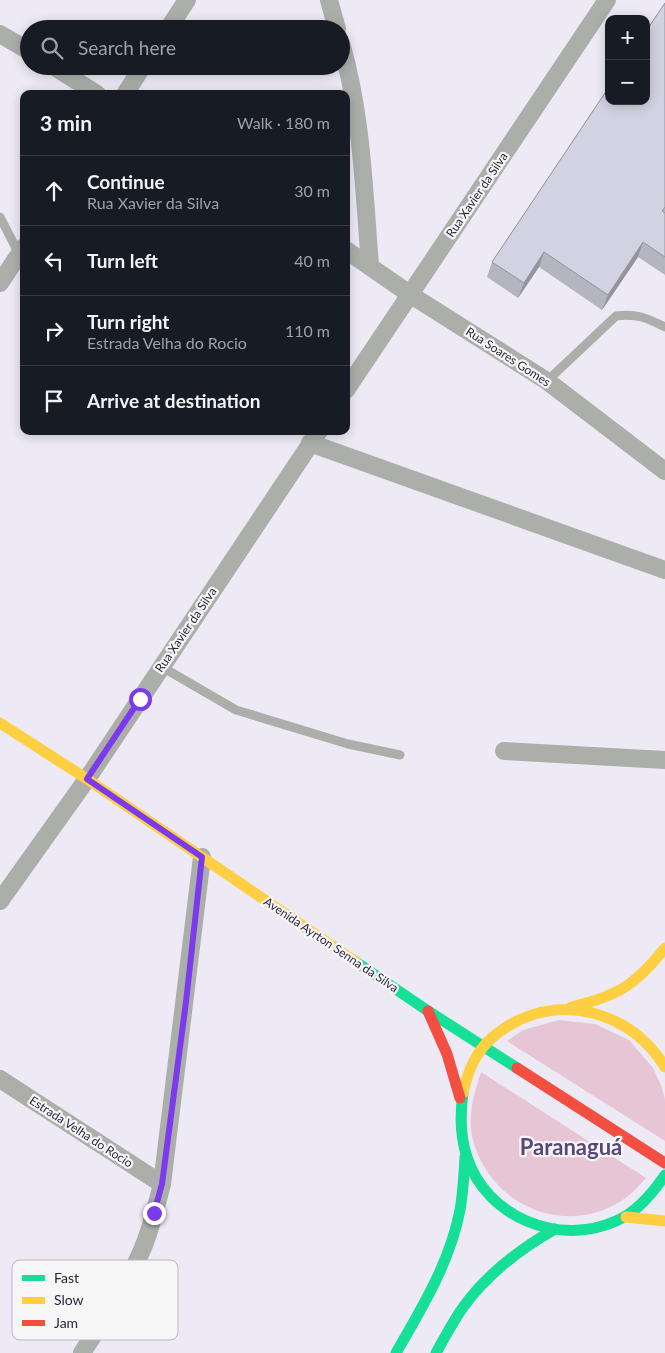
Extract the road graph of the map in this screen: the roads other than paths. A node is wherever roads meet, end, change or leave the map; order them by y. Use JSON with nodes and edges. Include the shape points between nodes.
{"nodes":[{"id":1,"x":187,"y":0,"type":"edge"},
{"id":2,"x":329,"y":0,"type":"edge"},
{"id":3,"x":607,"y":0,"type":"edge"},
{"id":4,"x":174,"y":20,"type":"edge"},
{"id":5,"x":335,"y":20,"type":"edge"},
{"id":6,"x":0,"y":34,"type":"edge"},
{"id":7,"x":20,"y":46,"type":"edge"},
{"id":8,"x":67,"y":75,"type":"edge"},
{"id":9,"x":137,"y":75,"type":"edge"},
{"id":10,"x":348,"y":75,"type":"edge"},
{"id":11,"x":91,"y":90,"type":"edge"},
{"id":12,"x":128,"y":90,"type":"edge"},
{"id":13,"x":0,"y":217,"type":"edge"},
{"id":14,"x":20,"y":248,"type":"edge"},
{"id":15,"x":350,"y":252,"type":"edge"},
{"id":16,"x":20,"y":254,"type":"edge"},
{"id":17,"x":370,"y":265,"type":"junction"},
{"id":18,"x":0,"y":283,"type":"edge"},
{"id":19,"x":411,"y":295,"type":"junction"},
{"id":20,"x":665,"y":327,"type":"edge"},
{"id":21,"x":547,"y":381,"type":"junction"},
{"id":22,"x":350,"y":384,"type":"edge"},
{"id":23,"x":315,"y":437,"type":"edge"},
{"id":24,"x":665,"y":471,"type":"edge"},
{"id":25,"x":665,"y":570,"type":"edge"},
{"id":26,"x":162,"y":667,"type":"junction"},
{"id":27,"x":0,"y":723,"type":"edge"},
{"id":28,"x":504,"y":751,"type":"dead end"},
{"id":29,"x":400,"y":755,"type":"dead end"},
{"id":30,"x":665,"y":760,"type":"edge"},
{"id":31,"x":87,"y":779,"type":"junction"},
{"id":32,"x":202,"y":857,"type":"junction"},
{"id":33,"x":0,"y":901,"type":"edge"},
{"id":34,"x":665,"y":948,"type":"edge"},
{"id":35,"x":552,"y":1011,"type":"junction"},
{"id":36,"x":428,"y":1012,"type":"junction"},
{"id":37,"x":467,"y":1022,"type":"dead end"},
{"id":38,"x":486,"y":1025,"type":"dead end"},
{"id":39,"x":506,"y":1026,"type":"junction"},
{"id":40,"x":482,"y":1046,"type":"junction"},
{"id":41,"x":665,"y":1067,"type":"edge"},
{"id":42,"x":0,"y":1079,"type":"edge"},
{"id":43,"x":461,"y":1102,"type":"junction"},
{"id":44,"x":465,"y":1155,"type":"junction"},
{"id":45,"x":665,"y":1163,"type":"edge"},
{"id":46,"x":665,"y":1175,"type":"edge"},
{"id":47,"x":162,"y":1184,"type":"junction"},
{"id":48,"x":626,"y":1217,"type":"junction"},
{"id":49,"x":665,"y":1221,"type":"edge"},
{"id":50,"x":555,"y":1229,"type":"junction"},
{"id":51,"x":138,"y":1260,"type":"edge"},
{"id":52,"x":90,"y":1340,"type":"edge"},
{"id":53,"x":82,"y":1353,"type":"edge"},
{"id":54,"x":396,"y":1353,"type":"edge"},
{"id":55,"x":436,"y":1353,"type":"edge"}],
"edges":[{"from":1,"to":4,"type":"street"},
{"from":2,"to":5,"type":"street"},
{"from":3,"to":19,"type":"street","name":"Rua Xavier da Silva"},
{"from":6,"to":7,"type":"street"},
{"from":8,"to":11,"type":"street"},
{"from":9,"to":12,"type":"street"},
{"from":10,"to":17,"type":"street","via":[[360,141]]},
{"from":13,"to":14,"type":"lane"},
{"from":15,"to":17,"type":"street","name":"Rua Soares Gomes"},
{"from":16,"to":18,"type":"street"},
{"from":17,"to":19,"type":"street","name":"Rua Soares Gomes"},
{"from":19,"to":21,"type":"street","name":"Rua Soares Gomes"},
{"from":19,"to":22,"type":"street","name":"Rua Xavier da Silva"},
{"from":20,"to":21,"type":"lane","via":[[631,314],[616,316]]},
{"from":21,"to":24,"type":"street","name":"Rua Soares Gomes"},
{"from":23,"to":25,"type":"street"},
{"from":23,"to":26,"type":"street","name":"Rua Xavier da Silva"},
{"from":26,"to":29,"type":"lane","via":[[236,710],[348,744]]},
{"from":26,"to":31,"type":"street","name":"Rua Xavier da Silva"},
{"from":27,"to":31,"type":"main road","name":"Avenida Ayrton Senna da Silva"},
{"from":28,"to":30,"type":"street"},
{"from":31,"to":32,"type":"main road","name":"Avenida Ayrton Senna da Silva"},
{"from":31,"to":33,"type":"street","name":"Rua Xavier da Silva"},
{"from":32,"to":36,"type":"main road","name":"Avenida Ayrton Senna da Silva"},
{"from":32,"to":47,"type":"street"},
{"from":34,"to":35,"type":"main road","via":[[629,987],[604,998]]},
{"from":35,"to":39,"type":"main road","via":[[528,1016]]},
{"from":35,"to":41,"type":"main road","via":[[578,1010],[615,1021],[647,1043]]},
{"from":36,"to":37,"type":"main road"},
{"from":36,"to":40,"type":"main road","name":"Avenida Ayrton Senna da Silva"},
{"from":36,"to":43,"type":"main road","via":[[451,1060]]},
{"from":38,"to":39,"type":"main road"},
{"from":39,"to":40,"type":"main road"},
{"from":40,"to":43,"type":"main road","via":[[470,1067]]},
{"from":40,"to":45,"type":"main road","name":"Avenida Ayrton Senna da Silva"},
{"from":42,"to":47,"type":"street","name":"Estrada Velha do Rocio"},
{"from":43,"to":44,"type":"main road"},
{"from":44,"to":50,"type":"main road","via":[[476,1180],[499,1205],[528,1223]]},
{"from":44,"to":54,"type":"main road","via":[[461,1205],[451,1247],[433,1290]]},
{"from":46,"to":48,"type":"main road"},
{"from":47,"to":51,"type":"street","via":[[151,1227]]},
{"from":48,"to":49,"type":"main road"},
{"from":48,"to":50,"type":"main road","via":[[613,1224],[584,1230]]},
{"from":50,"to":55,"type":"main road","via":[[492,1274],[463,1308]]},
{"from":52,"to":53,"type":"street"}]}
